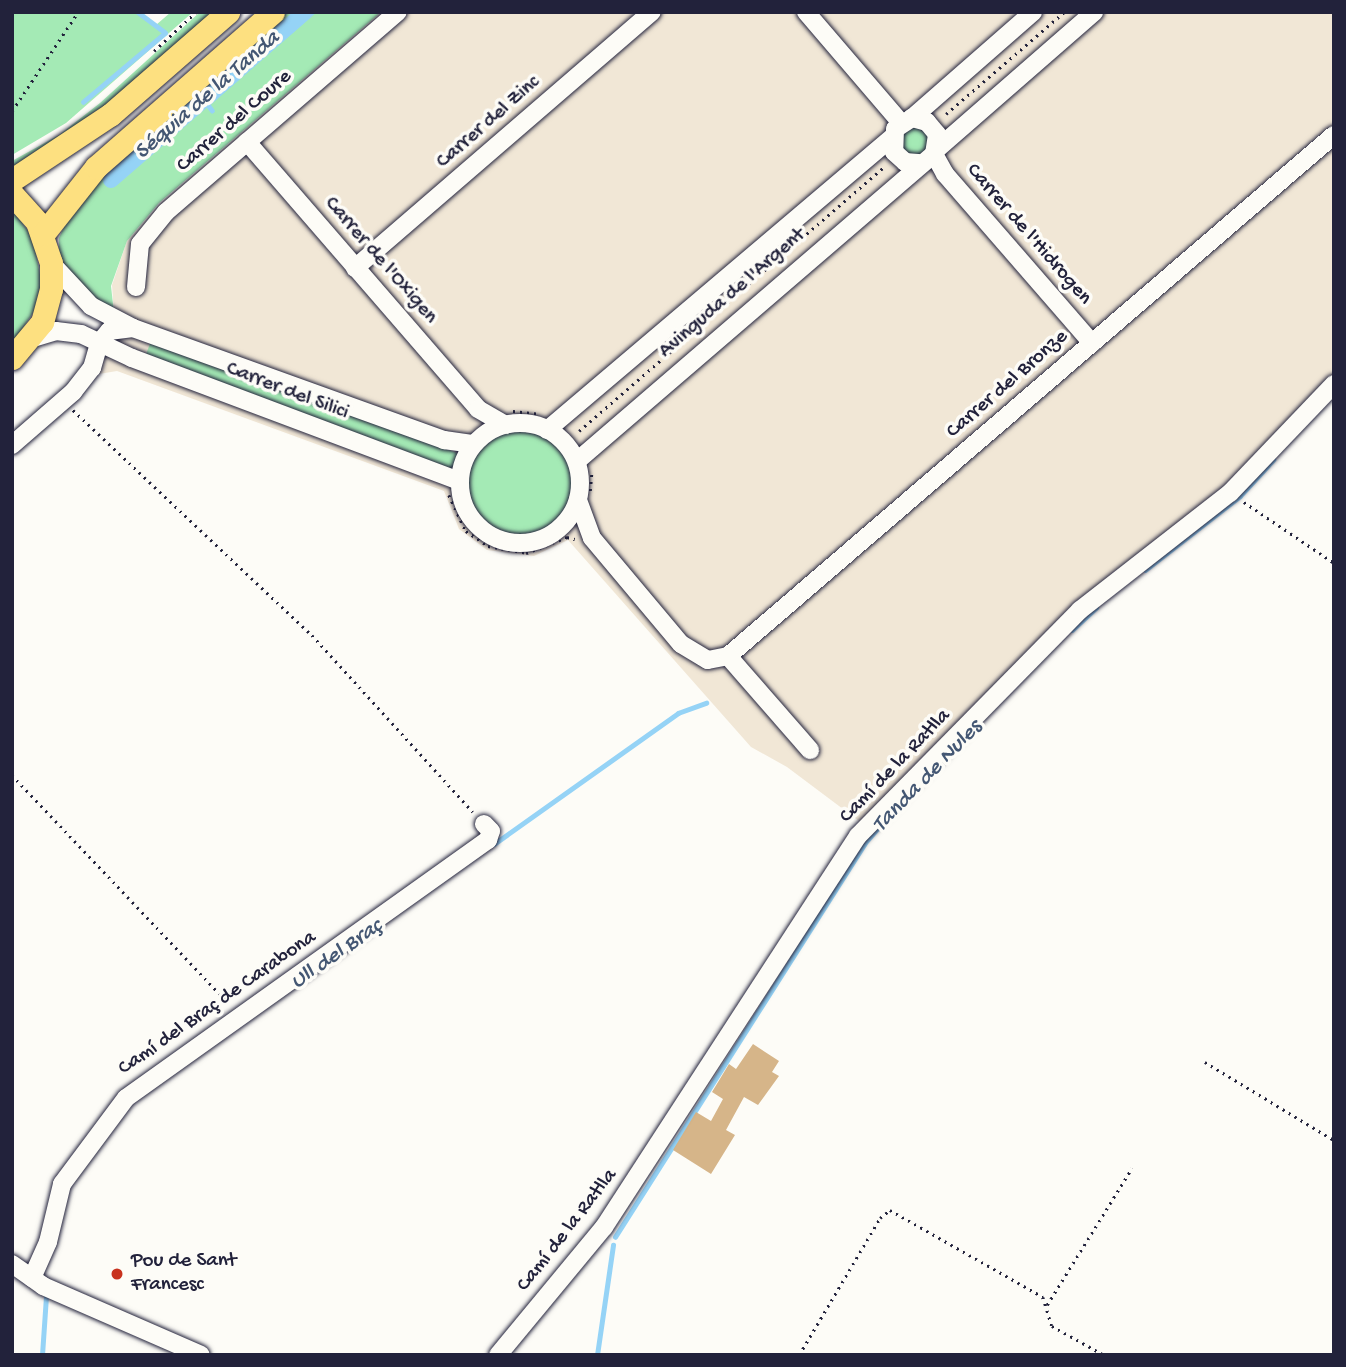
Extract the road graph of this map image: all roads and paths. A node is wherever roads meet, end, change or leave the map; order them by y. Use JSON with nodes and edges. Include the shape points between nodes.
{"nodes":[{"id":1,"x":78,"y":12,"type":"edge"},
{"id":2,"x":196,"y":12,"type":"edge"},
{"id":3,"x":229,"y":12,"type":"edge"},
{"id":4,"x":272,"y":12,"type":"edge"},
{"id":5,"x":398,"y":12,"type":"edge"},
{"id":6,"x":652,"y":12,"type":"edge"},
{"id":7,"x":806,"y":12,"type":"edge"},
{"id":8,"x":1033,"y":12,"type":"edge"},
{"id":9,"x":1063,"y":12,"type":"edge"},
{"id":10,"x":1094,"y":12,"type":"edge"},
{"id":11,"x":149,"y":55,"type":"dead end"},
{"id":12,"x":12,"y":111,"type":"edge"},
{"id":13,"x":946,"y":114,"type":"dead end"},
{"id":14,"x":902,"y":126,"type":"junction"},
{"id":15,"x":1334,"y":135,"type":"edge"},
{"id":16,"x":247,"y":142,"type":"junction"},
{"id":17,"x":930,"y":156,"type":"junction"},
{"id":18,"x":886,"y":166,"type":"dead end"},
{"id":19,"x":12,"y":180,"type":"edge"},
{"id":20,"x":12,"y":194,"type":"edge"},
{"id":21,"x":43,"y":234,"type":"junction"},
{"id":22,"x":51,"y":263,"type":"junction"},
{"id":23,"x":355,"y":268,"type":"junction"},
{"id":24,"x":136,"y":286,"type":"dead end"},
{"id":25,"x":134,"y":328,"type":"junction"},
{"id":26,"x":30,"y":339,"type":"junction"},
{"id":27,"x":99,"y":343,"type":"junction"},
{"id":28,"x":1092,"y":343,"type":"junction"},
{"id":29,"x":12,"y":358,"type":"edge"},
{"id":30,"x":132,"y":358,"type":"junction"},
{"id":31,"x":92,"y":368,"type":"junction"},
{"id":32,"x":1334,"y":384,"type":"edge"},
{"id":33,"x":63,"y":401,"type":"junction"},
{"id":34,"x":478,"y":409,"type":"junction"},
{"id":35,"x":506,"y":425,"type":"junction"},
{"id":36,"x":547,"y":430,"type":"junction"},
{"id":37,"x":579,"y":431,"type":"dead end"},
{"id":38,"x":478,"y":440,"type":"junction"},
{"id":39,"x":12,"y":444,"type":"edge"},
{"id":40,"x":577,"y":461,"type":"junction"},
{"id":41,"x":460,"y":481,"type":"junction"},
{"id":42,"x":579,"y":500,"type":"junction"},
{"id":43,"x":1243,"y":501,"type":"dead end"},
{"id":44,"x":561,"y":527,"type":"junction"},
{"id":45,"x":592,"y":538,"type":"junction"},
{"id":46,"x":1334,"y":563,"type":"edge"},
{"id":47,"x":729,"y":656,"type":"junction"},
{"id":48,"x":810,"y":750,"type":"dead end"},
{"id":49,"x":12,"y":775,"type":"edge"},
{"id":50,"x":484,"y":824,"type":"joint"},
{"id":51,"x":240,"y":1015,"type":"junction"},
{"id":52,"x":1205,"y":1062,"type":"dead end"},
{"id":53,"x":1334,"y":1140,"type":"edge"},
{"id":54,"x":1132,"y":1168,"type":"dead end"},
{"id":55,"x":12,"y":1264,"type":"edge"},
{"id":56,"x":32,"y":1278,"type":"junction"},
{"id":57,"x":1047,"y":1305,"type":"junction"},
{"id":58,"x":201,"y":1355,"type":"edge"},
{"id":59,"x":498,"y":1355,"type":"edge"},
{"id":60,"x":799,"y":1355,"type":"edge"},
{"id":61,"x":1104,"y":1355,"type":"edge"}],
"edges":[{"from":1,"to":12,"type":"path"},
{"from":2,"to":11,"type":"path"},
{"from":3,"to":19,"type":"main road","via":[[110,115]]},
{"from":4,"to":21,"type":"main road","via":[[96,167]]},
{"from":5,"to":16,"type":"street","name":"Carrer del Coure"},
{"from":6,"to":23,"type":"street","name":"Carrer del Zinc"},
{"from":7,"to":14,"type":"street"},
{"from":8,"to":14,"type":"street","name":"Avinguda de l'Argent"},
{"from":9,"to":13,"type":"path"},
{"from":10,"to":17,"type":"street","name":"Avinguda de l'Argent"},
{"from":14,"to":17,"type":"street","via":[[927,122],[937,134]]},
{"from":14,"to":17,"type":"street","via":[[894,152],[905,162]]},
{"from":14,"to":36,"type":"street","name":"Avinguda de l'Argent"},
{"from":15,"to":28,"type":"street","name":"Carrer del Bronze"},
{"from":16,"to":23,"type":"street","name":"Carrer de l'Oxigen"},
{"from":16,"to":24,"type":"street","name":"Carrer del Coure","via":[[166,212],[140,244]]},
{"from":17,"to":28,"type":"street","name":"Carrer de l'Hidrogen"},
{"from":17,"to":40,"type":"street","name":"Avinguda de l'Argent"},
{"from":18,"to":37,"type":"path"},
{"from":20,"to":21,"type":"main road"},
{"from":21,"to":22,"type":"main road"},
{"from":22,"to":25,"type":"street","name":"Carrer del Silici","via":[[92,306]]},
{"from":22,"to":26,"type":"main road","via":[[48,303]]},
{"from":23,"to":34,"type":"street","name":"Carrer de l'Oxigen"},
{"from":25,"to":27,"type":"street","via":[[109,331]]},
{"from":25,"to":38,"type":"street","name":"Carrer del Silici","via":[[444,440]]},
{"from":26,"to":27,"type":"street","name":"Carrer del Silici","via":[[70,331]]},
{"from":26,"to":29,"type":"main road"},
{"from":27,"to":30,"type":"street","name":"Carrer del Silici"},
{"from":27,"to":31,"type":"street"},
{"from":28,"to":47,"type":"street","name":"Carrer del Bronze"},
{"from":30,"to":31,"type":"street"},
{"from":30,"to":41,"type":"street","name":"Carrer del Silici"},
{"from":31,"to":33,"type":"street"},
{"from":32,"to":59,"type":"street","name":"Camí de la Ratlla","via":[[1230,493],[1080,610],[858,836],[604,1227]]},
{"from":33,"to":39,"type":"street"},
{"from":33,"to":50,"type":"path","via":[[312,635]]},
{"from":34,"to":35,"type":"street","name":"Carrer de l'Oxigen"},
{"from":34,"to":38,"type":"street"},
{"from":35,"to":36,"type":"street"},
{"from":35,"to":38,"type":"street"},
{"from":36,"to":40,"type":"street"},
{"from":38,"to":41,"type":"street","via":[[464,461]]},
{"from":40,"to":42,"type":"street"},
{"from":41,"to":44,"type":"street","via":[[462,501],[487,533],[526,543]]},
{"from":42,"to":44,"type":"street"},
{"from":42,"to":45,"type":"street"},
{"from":43,"to":46,"type":"path"},
{"from":44,"to":45,"type":"street"},
{"from":45,"to":47,"type":"street","name":"Carrer del Bronze","via":[[681,644],[708,660]]},
{"from":47,"to":48,"type":"street"},
{"from":49,"to":51,"type":"path"},
{"from":50,"to":51,"type":"street","name":"Camí del Braç de Carabona","via":[[491,831],[488,840]]},
{"from":51,"to":56,"type":"street","name":"Camí del Braç de Carabona","via":[[121,1104],[62,1184],[48,1242]]},
{"from":52,"to":53,"type":"path"},
{"from":54,"to":57,"type":"path"},
{"from":55,"to":56,"type":"street"},
{"from":56,"to":58,"type":"street"},
{"from":57,"to":60,"type":"path","via":[[1043,1297],[890,1210],[880,1218]]},
{"from":57,"to":61,"type":"path","via":[[1052,1326]]}]}
